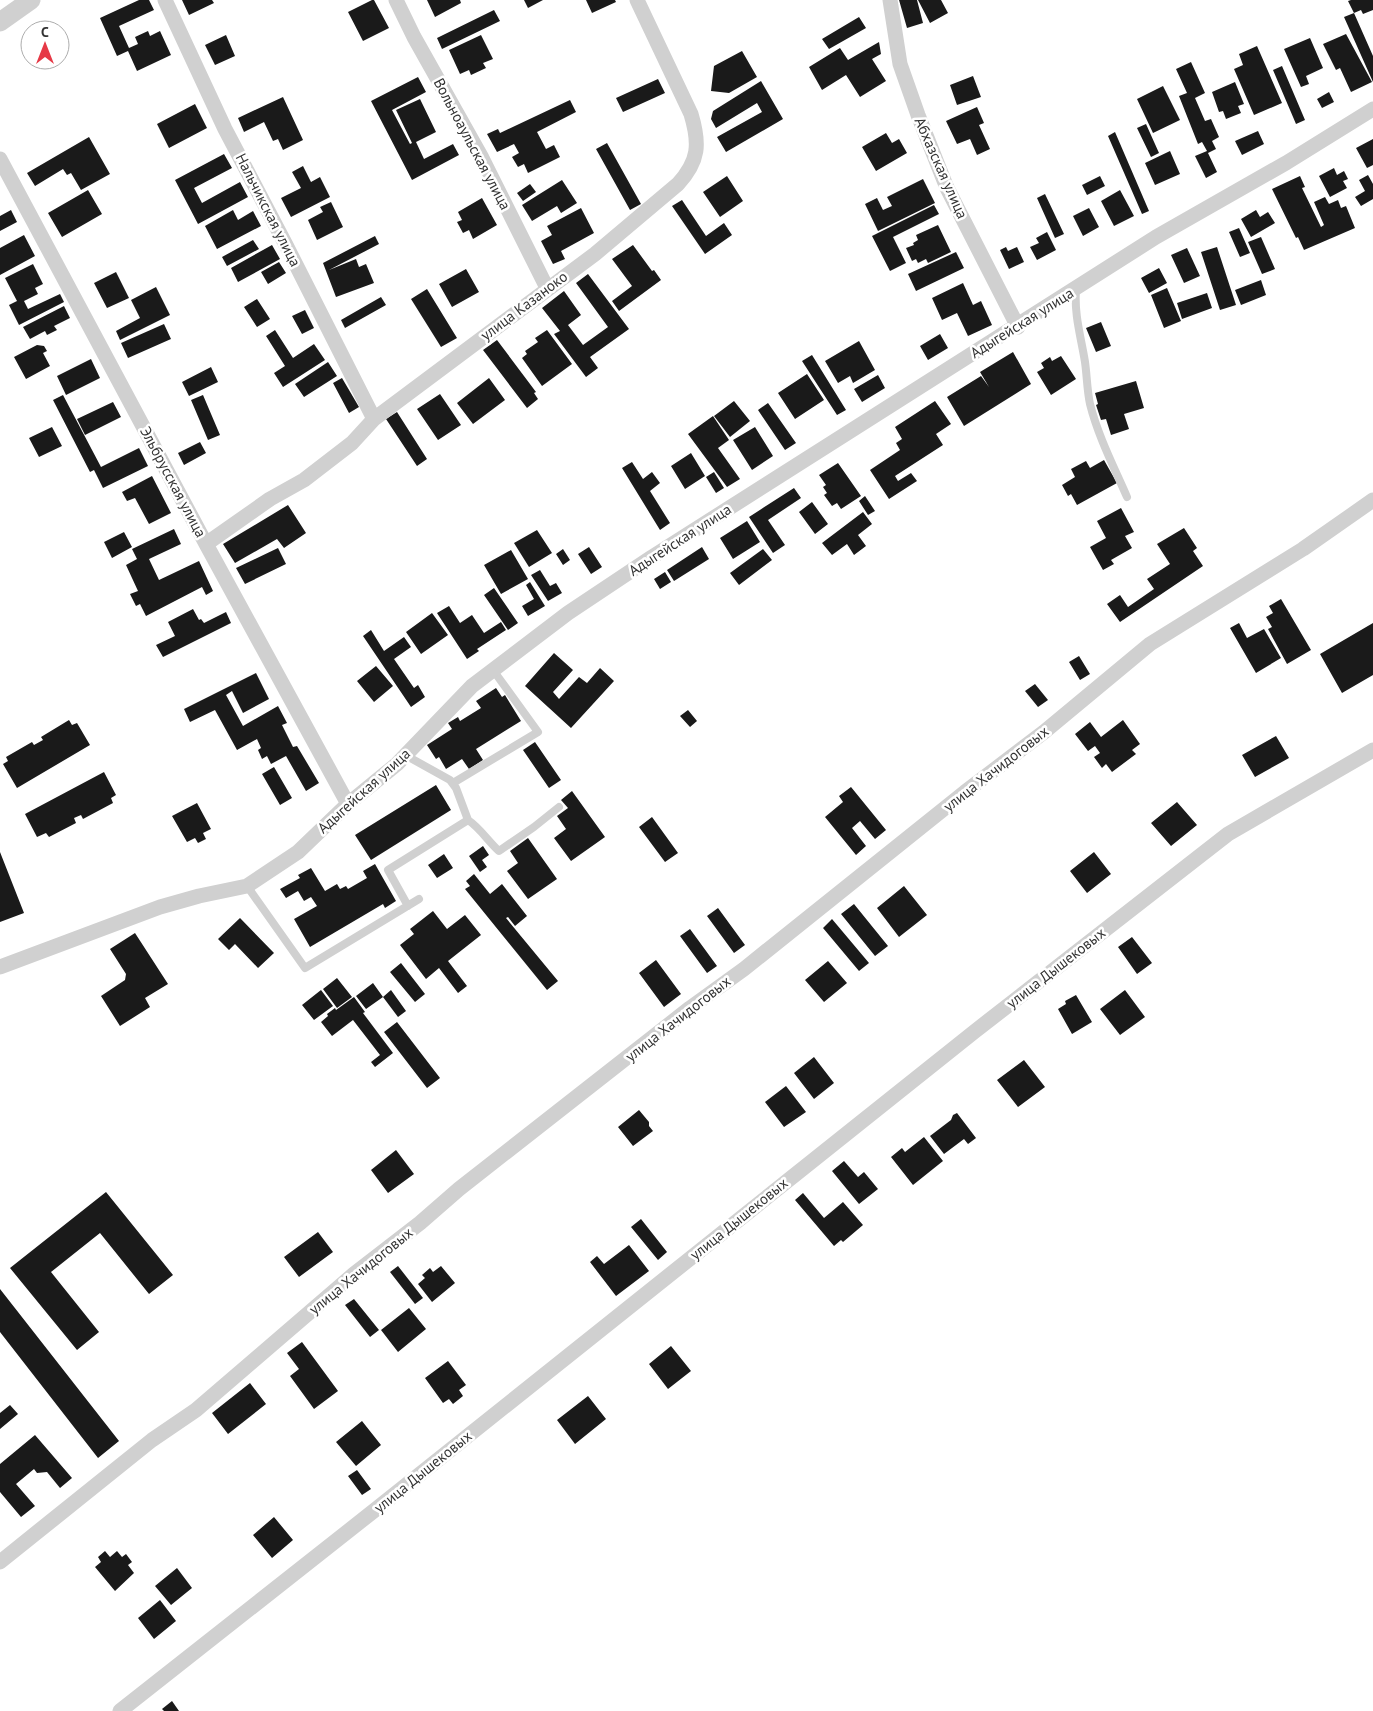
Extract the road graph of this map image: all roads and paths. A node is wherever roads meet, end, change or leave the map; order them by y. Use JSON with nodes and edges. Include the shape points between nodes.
{"nodes":[{"id":1,"x":31,"y":0,"type":"edge"},
{"id":2,"x":165,"y":0,"type":"edge"},
{"id":3,"x":396,"y":0,"type":"edge"},
{"id":4,"x":637,"y":0,"type":"edge"},
{"id":5,"x":890,"y":0,"type":"edge"},
{"id":6,"x":0,"y":22,"type":"edge"},
{"id":7,"x":1373,"y":109,"type":"edge"},
{"id":8,"x":0,"y":159,"type":"edge"},
{"id":9,"x":547,"y":288,"type":"junction"},
{"id":10,"x":1076,"y":289,"type":"junction"},
{"id":11,"x":1018,"y":327,"type":"junction"},
{"id":12,"x":374,"y":419,"type":"junction"},
{"id":13,"x":1127,"y":497,"type":"dead end"},
{"id":14,"x":1373,"y":500,"type":"edge"},
{"id":15,"x":206,"y":544,"type":"junction"},
{"id":16,"x":492,"y":670,"type":"junction"},
{"id":17,"x":1373,"y":750,"type":"edge"},
{"id":18,"x":405,"y":755,"type":"junction"},
{"id":19,"x":452,"y":783,"type":"junction"},
{"id":20,"x":348,"y":804,"type":"junction"},
{"id":21,"x":559,"y":807,"type":"dead end"},
{"id":22,"x":468,"y":820,"type":"junction"},
{"id":23,"x":247,"y":886,"type":"junction"},
{"id":24,"x":419,"y":899,"type":"dead end"},
{"id":25,"x":408,"y":906,"type":"junction"},
{"id":26,"x":0,"y":967,"type":"edge"},
{"id":27,"x":0,"y":1562,"type":"edge"},
{"id":28,"x":120,"y":1711,"type":"edge"}],
"edges":[{"from":1,"to":6,"type":"street"},
{"from":2,"to":12,"type":"street","name":"Нальчикская улица","via":[[225,129]]},
{"from":3,"to":9,"type":"street","name":"Вольноаульская улица","via":[[482,158]]},
{"from":4,"to":9,"type":"street","name":"улица Казаноко","via":[[691,114],[696,131],[695,155],[689,172],[678,184],[595,254]]},
{"from":5,"to":11,"type":"street","name":"Абхазская улица","via":[[900,64],[915,108],[947,188]]},
{"from":7,"to":10,"type":"street","name":"Адыгейская улица","via":[[1156,237]]},
{"from":8,"to":15,"type":"street","name":"Эльбрусская улица"},
{"from":9,"to":12,"type":"street","name":"улица Казаноко"},
{"from":10,"to":11,"type":"street","name":"Адыгейская улица"},
{"from":10,"to":13,"type":"lane","via":[[1075,308],[1090,404]]},
{"from":11,"to":16,"type":"street","name":"Адыгейская улица","via":[[652,557],[568,613]]},
{"from":12,"to":15,"type":"street","name":"улица Казаноко","via":[[352,443],[304,480],[270,499]]},
{"from":14,"to":27,"type":"street","name":"улица Хачидоговых","via":[[1303,549],[1150,644],[1044,732],[459,1189],[196,1410],[152,1440]]},
{"from":15,"to":20,"type":"street","name":"Эльбрусская улица"},
{"from":16,"to":18,"type":"street","name":"Адыгейская улица","via":[[472,686]]},
{"from":16,"to":19,"type":"lane","via":[[538,732]]},
{"from":17,"to":28,"type":"street","name":"улица Дышековых","via":[[1228,834]]},
{"from":18,"to":19,"type":"lane"},
{"from":18,"to":20,"type":"street","name":"Адыгейская улица"},
{"from":19,"to":22,"type":"lane"},
{"from":20,"to":23,"type":"street","name":"Адыгейская улица","via":[[298,852]]},
{"from":21,"to":22,"type":"lane","via":[[499,851]]},
{"from":22,"to":25,"type":"lane","via":[[388,870]]},
{"from":23,"to":25,"type":"lane","via":[[305,968]]},
{"from":23,"to":26,"type":"street","name":"Адыгейская улица","via":[[160,907]]},
{"from":24,"to":25,"type":"lane"}]}
